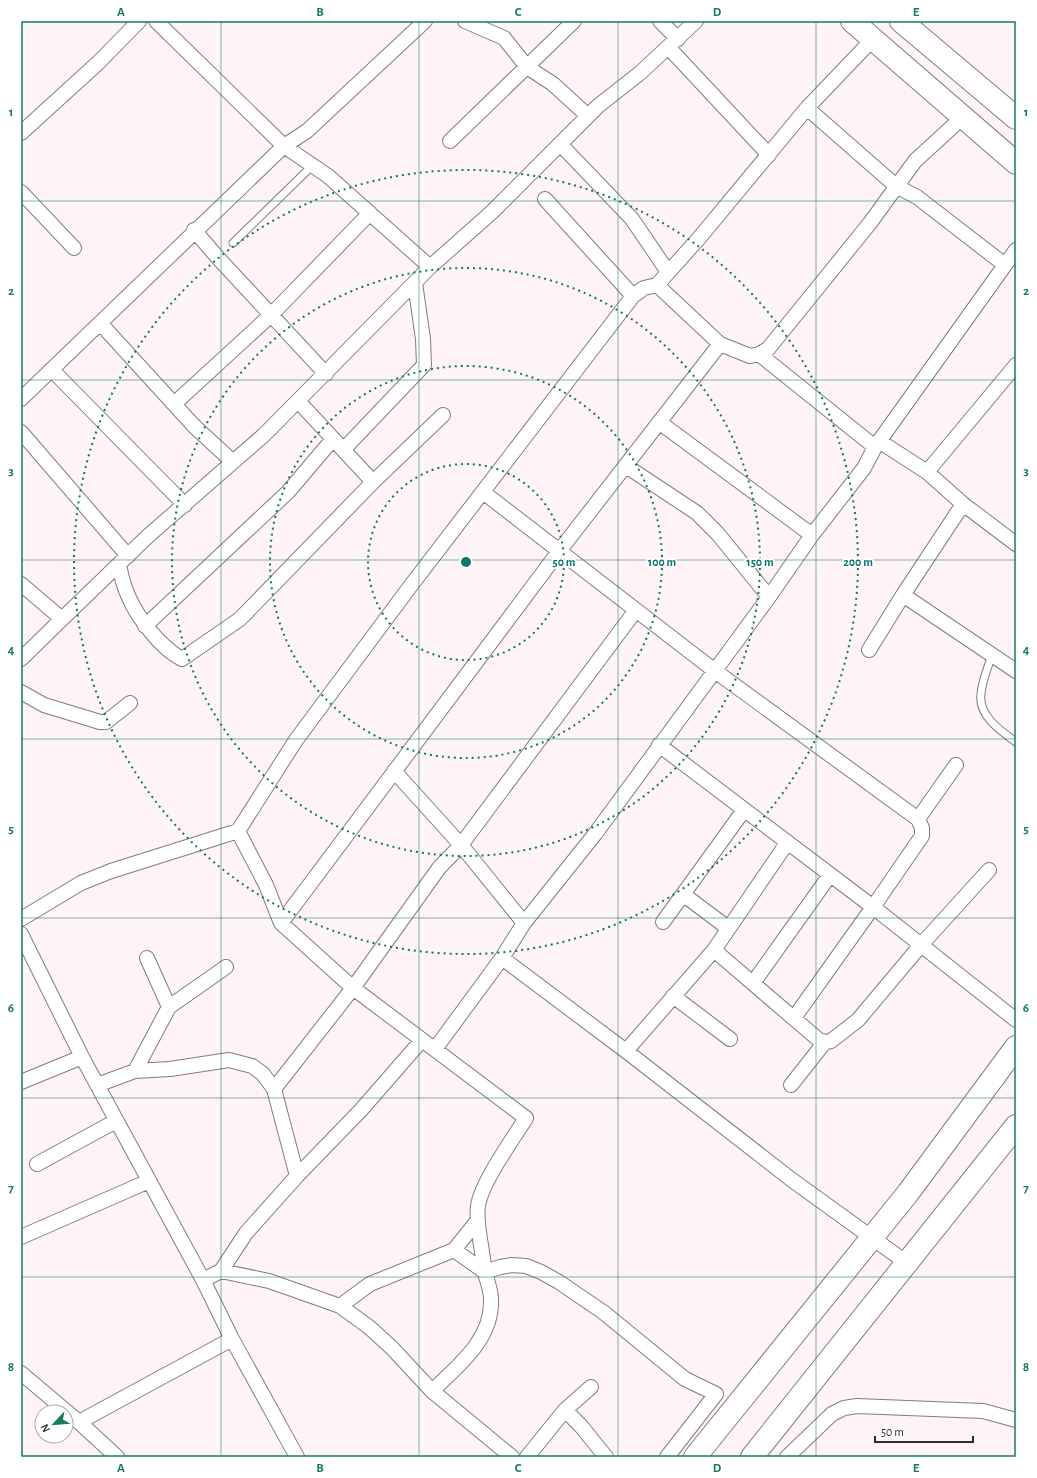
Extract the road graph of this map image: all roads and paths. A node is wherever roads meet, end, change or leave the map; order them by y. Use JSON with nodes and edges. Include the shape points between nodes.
{"nodes":[{"id":1,"x":139,"y":21,"type":"edge"},
{"id":2,"x":156,"y":21,"type":"edge"},
{"id":3,"x":425,"y":21,"type":"edge"},
{"id":4,"x":465,"y":21,"type":"edge"},
{"id":5,"x":574,"y":21,"type":"edge"},
{"id":6,"x":660,"y":21,"type":"edge"},
{"id":7,"x":696,"y":21,"type":"edge"},
{"id":8,"x":852,"y":21,"type":"edge"},
{"id":9,"x":901,"y":21,"type":"edge"},
{"id":10,"x":874,"y":40,"type":"junction"},
{"id":11,"x":673,"y":43,"type":"junction"},
{"id":12,"x":526,"y":67,"type":"junction"},
{"id":13,"x":807,"y":108,"type":"junction"},
{"id":14,"x":588,"y":116,"type":"junction"},
{"id":15,"x":963,"y":117,"type":"junction"},
{"id":16,"x":1016,"y":118,"type":"edge"},
{"id":17,"x":21,"y":132,"type":"edge"},
{"id":18,"x":450,"y":141,"type":"dead end"},
{"id":19,"x":561,"y":145,"type":"junction"},
{"id":20,"x":284,"y":146,"type":"junction"},
{"id":21,"x":769,"y":155,"type":"junction"},
{"id":22,"x":1016,"y":163,"type":"edge"},
{"id":23,"x":313,"y":165,"type":"junction"},
{"id":24,"x":896,"y":186,"type":"junction"},
{"id":25,"x":21,"y":192,"type":"edge"},
{"id":26,"x":545,"y":199,"type":"dead end"},
{"id":27,"x":370,"y":214,"type":"junction"},
{"id":28,"x":194,"y":230,"type":"junction"},
{"id":29,"x":234,"y":243,"type":"dead end"},
{"id":30,"x":74,"y":248,"type":"dead end"},
{"id":31,"x":1016,"y":250,"type":"edge"},
{"id":32,"x":1005,"y":266,"type":"junction"},
{"id":33,"x":430,"y":267,"type":"junction"},
{"id":34,"x":668,"y":272,"type":"junction"},
{"id":35,"x":415,"y":283,"type":"junction"},
{"id":36,"x":657,"y":284,"type":"junction"},
{"id":37,"x":634,"y":296,"type":"junction"},
{"id":38,"x":271,"y":315,"type":"junction"},
{"id":39,"x":100,"y":323,"type":"junction"},
{"id":40,"x":720,"y":344,"type":"junction"},
{"id":41,"x":759,"y":354,"type":"junction"},
{"id":42,"x":1016,"y":365,"type":"edge"},
{"id":43,"x":52,"y":370,"type":"junction"},
{"id":44,"x":326,"y":374,"type":"junction"},
{"id":45,"x":21,"y":399,"type":"edge"},
{"id":46,"x":299,"y":402,"type":"junction"},
{"id":47,"x":174,"y":404,"type":"junction"},
{"id":48,"x":443,"y":415,"type":"dead end"},
{"id":49,"x":660,"y":422,"type":"junction"},
{"id":50,"x":21,"y":432,"type":"edge"},
{"id":51,"x":333,"y":439,"type":"junction"},
{"id":52,"x":877,"y":444,"type":"junction"},
{"id":53,"x":344,"y":449,"type":"junction"},
{"id":54,"x":233,"y":462,"type":"junction"},
{"id":55,"x":626,"y":466,"type":"junction"},
{"id":56,"x":927,"y":472,"type":"junction"},
{"id":57,"x":373,"y":482,"type":"junction"},
{"id":58,"x":483,"y":492,"type":"junction"},
{"id":59,"x":963,"y":504,"type":"junction"},
{"id":60,"x":185,"y":505,"type":"junction"},
{"id":61,"x":812,"y":535,"type":"junction"},
{"id":62,"x":1016,"y":544,"type":"edge"},
{"id":63,"x":560,"y":550,"type":"junction"},
{"id":64,"x":123,"y":560,"type":"junction"},
{"id":65,"x":21,"y":584,"type":"edge"},
{"id":66,"x":903,"y":595,"type":"junction"},
{"id":67,"x":769,"y":597,"type":"junction"},
{"id":68,"x":636,"y":610,"type":"junction"},
{"id":69,"x":62,"y":619,"type":"junction"},
{"id":70,"x":145,"y":626,"type":"junction"},
{"id":71,"x":869,"y":650,"type":"dead end"},
{"id":72,"x":992,"y":655,"type":"junction"},
{"id":73,"x":21,"y":659,"type":"edge"},
{"id":74,"x":714,"y":671,"type":"junction"},
{"id":75,"x":1016,"y":671,"type":"edge"},
{"id":76,"x":21,"y":692,"type":"edge"},
{"id":77,"x":130,"y":703,"type":"dead end"},
{"id":78,"x":1016,"y":742,"type":"edge"},
{"id":79,"x":659,"y":745,"type":"junction"},
{"id":80,"x":956,"y":765,"type":"dead end"},
{"id":81,"x":394,"y":771,"type":"junction"},
{"id":82,"x":744,"y":810,"type":"junction"},
{"id":83,"x":918,"y":819,"type":"junction"},
{"id":84,"x":238,"y":831,"type":"junction"},
{"id":85,"x":787,"y":843,"type":"junction"},
{"id":86,"x":461,"y":845,"type":"junction"},
{"id":87,"x":989,"y":870,"type":"dead end"},
{"id":88,"x":830,"y":875,"type":"junction"},
{"id":89,"x":684,"y":895,"type":"junction"},
{"id":90,"x":872,"y":907,"type":"junction"},
{"id":91,"x":21,"y":919,"type":"edge"},
{"id":92,"x":663,"y":922,"type":"dead end"},
{"id":93,"x":281,"y":923,"type":"junction"},
{"id":94,"x":524,"y":923,"type":"junction"},
{"id":95,"x":728,"y":928,"type":"junction"},
{"id":96,"x":21,"y":934,"type":"edge"},
{"id":97,"x":921,"y":945,"type":"junction"},
{"id":98,"x":714,"y":950,"type":"junction"},
{"id":99,"x":147,"y":958,"type":"dead end"},
{"id":100,"x":502,"y":958,"type":"junction"},
{"id":101,"x":226,"y":967,"type":"dead end"},
{"id":102,"x":753,"y":983,"type":"junction"},
{"id":103,"x":353,"y":988,"type":"junction"},
{"id":104,"x":673,"y":996,"type":"junction"},
{"id":105,"x":169,"y":1007,"type":"junction"},
{"id":106,"x":794,"y":1018,"type":"junction"},
{"id":107,"x":1016,"y":1020,"type":"edge"},
{"id":108,"x":730,"y":1039,"type":"dead end"},
{"id":109,"x":422,"y":1040,"type":"junction"},
{"id":110,"x":825,"y":1042,"type":"junction"},
{"id":111,"x":1016,"y":1047,"type":"edge"},
{"id":112,"x":435,"y":1050,"type":"junction"},
{"id":113,"x":626,"y":1051,"type":"junction"},
{"id":114,"x":82,"y":1057,"type":"junction"},
{"id":115,"x":135,"y":1071,"type":"junction"},
{"id":116,"x":21,"y":1082,"type":"edge"},
{"id":117,"x":97,"y":1084,"type":"junction"},
{"id":118,"x":791,"y":1085,"type":"dead end"},
{"id":119,"x":274,"y":1089,"type":"junction"},
{"id":120,"x":116,"y":1121,"type":"junction"},
{"id":121,"x":1016,"y":1126,"type":"edge"},
{"id":122,"x":38,"y":1164,"type":"dead end"},
{"id":123,"x":297,"y":1176,"type":"junction"},
{"id":124,"x":149,"y":1181,"type":"junction"},
{"id":125,"x":478,"y":1220,"type":"junction"},
{"id":126,"x":21,"y":1237,"type":"edge"},
{"id":127,"x":871,"y":1237,"type":"junction"},
{"id":128,"x":454,"y":1250,"type":"junction"},
{"id":129,"x":907,"y":1263,"type":"junction"},
{"id":130,"x":221,"y":1270,"type":"junction"},
{"id":131,"x":485,"y":1272,"type":"junction"},
{"id":132,"x":203,"y":1280,"type":"junction"},
{"id":133,"x":340,"y":1306,"type":"junction"},
{"id":134,"x":232,"y":1339,"type":"junction"},
{"id":135,"x":21,"y":1373,"type":"edge"},
{"id":136,"x":591,"y":1387,"type":"dead end"},
{"id":137,"x":432,"y":1391,"type":"junction"},
{"id":138,"x":564,"y":1410,"type":"junction"},
{"id":139,"x":1016,"y":1420,"type":"edge"},
{"id":140,"x":80,"y":1422,"type":"junction"},
{"id":141,"x":755,"y":1456,"type":"edge"},
{"id":142,"x":117,"y":1457,"type":"edge"},
{"id":143,"x":298,"y":1457,"type":"edge"},
{"id":144,"x":512,"y":1457,"type":"edge"},
{"id":145,"x":526,"y":1457,"type":"edge"},
{"id":146,"x":606,"y":1457,"type":"edge"},
{"id":147,"x":667,"y":1457,"type":"edge"},
{"id":148,"x":695,"y":1457,"type":"edge"},
{"id":149,"x":787,"y":1457,"type":"edge"}],
"edges":[{"from":1,"to":17,"type":"street","via":[[99,62]]},
{"from":2,"to":20,"type":"street"},
{"from":3,"to":20,"type":"street","via":[[307,131]]},
{"from":4,"to":12,"type":"street","via":[[504,38]]},
{"from":5,"to":12,"type":"street"},
{"from":6,"to":11,"type":"street"},
{"from":7,"to":11,"type":"street"},
{"from":8,"to":10,"type":"main road"},
{"from":9,"to":16,"type":"main road"},
{"from":10,"to":13,"type":"street"},
{"from":10,"to":15,"type":"main road"},
{"from":11,"to":14,"type":"street"},
{"from":11,"to":21,"type":"street"},
{"from":12,"to":14,"type":"street","via":[[553,84]]},
{"from":12,"to":18,"type":"street"},
{"from":13,"to":21,"type":"street"},
{"from":13,"to":24,"type":"street"},
{"from":14,"to":19,"type":"street"},
{"from":15,"to":22,"type":"main road"},
{"from":15,"to":24,"type":"street","via":[[915,161]]},
{"from":19,"to":33,"type":"street","via":[[538,164],[492,212]]},
{"from":19,"to":34,"type":"street","via":[[632,219]]},
{"from":20,"to":23,"type":"street"},
{"from":20,"to":28,"type":"street"},
{"from":21,"to":34,"type":"street"},
{"from":23,"to":27,"type":"street"},
{"from":23,"to":29,"type":"lane"},
{"from":24,"to":32,"type":"street","via":[[917,197]]},
{"from":24,"to":41,"type":"street","via":[[870,223],[768,349]]},
{"from":25,"to":30,"type":"street"},
{"from":26,"to":37,"type":"street"},
{"from":27,"to":33,"type":"street"},
{"from":27,"to":38,"type":"street"},
{"from":28,"to":38,"type":"street"},
{"from":28,"to":39,"type":"street"},
{"from":31,"to":32,"type":"street"},
{"from":32,"to":52,"type":"street"},
{"from":33,"to":35,"type":"street"},
{"from":34,"to":36,"type":"street"},
{"from":35,"to":44,"type":"street"},
{"from":35,"to":53,"type":"street","via":[[424,366]]},
{"from":36,"to":37,"type":"street","via":[[644,288]]},
{"from":36,"to":40,"type":"street"},
{"from":37,"to":58,"type":"street"},
{"from":38,"to":44,"type":"street"},
{"from":38,"to":47,"type":"street"},
{"from":39,"to":43,"type":"street"},
{"from":39,"to":47,"type":"street"},
{"from":40,"to":41,"type":"street","via":[[750,356]]},
{"from":40,"to":49,"type":"street"},
{"from":41,"to":52,"type":"street"},
{"from":42,"to":56,"type":"street"},
{"from":43,"to":45,"type":"street"},
{"from":43,"to":60,"type":"street"},
{"from":44,"to":46,"type":"street"},
{"from":46,"to":51,"type":"street"},
{"from":46,"to":54,"type":"street"},
{"from":47,"to":54,"type":"street"},
{"from":48,"to":57,"type":"street"},
{"from":49,"to":55,"type":"street"},
{"from":49,"to":61,"type":"street"},
{"from":50,"to":64,"type":"street"},
{"from":51,"to":53,"type":"street"},
{"from":51,"to":70,"type":"street","via":[[288,492]]},
{"from":52,"to":56,"type":"street"},
{"from":52,"to":61,"type":"street","via":[[864,468]]},
{"from":53,"to":57,"type":"street"},
{"from":54,"to":60,"type":"street"},
{"from":55,"to":63,"type":"street"},
{"from":55,"to":67,"type":"street","via":[[697,513],[718,534]]},
{"from":56,"to":59,"type":"street"},
{"from":57,"to":70,"type":"street","via":[[240,619],[182,659],[172,654]]},
{"from":58,"to":63,"type":"street"},
{"from":58,"to":84,"type":"street","via":[[296,740]]},
{"from":59,"to":62,"type":"street"},
{"from":59,"to":66,"type":"street"},
{"from":60,"to":64,"type":"street"},
{"from":61,"to":67,"type":"street"},
{"from":63,"to":68,"type":"street"},
{"from":63,"to":81,"type":"street"},
{"from":64,"to":69,"type":"street"},
{"from":64,"to":70,"type":"street","via":[[122,583]]},
{"from":65,"to":69,"type":"street"},
{"from":66,"to":71,"type":"street"},
{"from":66,"to":72,"type":"street"},
{"from":67,"to":74,"type":"street"},
{"from":68,"to":74,"type":"street"},
{"from":68,"to":86,"type":"street"},
{"from":69,"to":73,"type":"street"},
{"from":72,"to":75,"type":"street"},
{"from":72,"to":78,"type":"lane","via":[[980,695],[984,712],[998,729]]},
{"from":74,"to":79,"type":"street"},
{"from":74,"to":83,"type":"street"},
{"from":76,"to":77,"type":"street","via":[[44,705],[100,722],[106,722]]},
{"from":79,"to":82,"type":"street"},
{"from":79,"to":94,"type":"street","via":[[595,834]]},
{"from":80,"to":83,"type":"street"},
{"from":81,"to":86,"type":"street"},
{"from":81,"to":93,"type":"street"},
{"from":82,"to":85,"type":"street"},
{"from":82,"to":89,"type":"street"},
{"from":83,"to":90,"type":"street","via":[[922,836]]},
{"from":84,"to":91,"type":"street","via":[[81,883]]},
{"from":84,"to":93,"type":"street","via":[[266,886]]},
{"from":85,"to":88,"type":"street"},
{"from":85,"to":95,"type":"street"},
{"from":86,"to":94,"type":"street"},
{"from":86,"to":103,"type":"street","via":[[439,868]]},
{"from":87,"to":97,"type":"street"},
{"from":88,"to":90,"type":"street"},
{"from":88,"to":102,"type":"street"},
{"from":89,"to":92,"type":"street"},
{"from":89,"to":95,"type":"street"},
{"from":90,"to":97,"type":"street"},
{"from":90,"to":106,"type":"street"},
{"from":93,"to":103,"type":"street"},
{"from":94,"to":100,"type":"street"},
{"from":95,"to":98,"type":"street"},
{"from":96,"to":114,"type":"street"},
{"from":97,"to":107,"type":"street"},
{"from":97,"to":110,"type":"street","via":[[858,1020],[839,1036]]},
{"from":98,"to":102,"type":"street"},
{"from":98,"to":104,"type":"street"},
{"from":99,"to":105,"type":"street"},
{"from":100,"to":112,"type":"street"},
{"from":100,"to":113,"type":"street"},
{"from":101,"to":105,"type":"street"},
{"from":102,"to":106,"type":"street"},
{"from":103,"to":109,"type":"street"},
{"from":103,"to":119,"type":"street"},
{"from":104,"to":108,"type":"street"},
{"from":104,"to":113,"type":"street"},
{"from":105,"to":115,"type":"street"},
{"from":106,"to":110,"type":"street","via":[[819,1040]]},
{"from":109,"to":112,"type":"street"},
{"from":109,"to":123,"type":"street","via":[[361,1110]]},
{"from":110,"to":118,"type":"street"},
{"from":111,"to":127,"type":"main road","via":[[908,1193]]},
{"from":112,"to":125,"type":"street","via":[[526,1118],[498,1163],[480,1199]]},
{"from":113,"to":127,"type":"street","via":[[792,1180]]},
{"from":114,"to":116,"type":"street"},
{"from":114,"to":117,"type":"street"},
{"from":115,"to":117,"type":"street"},
{"from":115,"to":119,"type":"street","via":[[170,1069],[229,1060],[252,1066],[263,1074]]},
{"from":117,"to":120,"type":"street"},
{"from":119,"to":123,"type":"street"},
{"from":120,"to":122,"type":"street"},
{"from":120,"to":124,"type":"street"},
{"from":121,"to":129,"type":"main road"},
{"from":123,"to":130,"type":"street","via":[[246,1233]]},
{"from":124,"to":126,"type":"street"},
{"from":124,"to":132,"type":"street"},
{"from":125,"to":128,"type":"street"},
{"from":125,"to":131,"type":"street"},
{"from":127,"to":129,"type":"street"},
{"from":127,"to":148,"type":"main road"},
{"from":128,"to":131,"type":"street"},
{"from":128,"to":133,"type":"street","via":[[370,1284]]},
{"from":129,"to":141,"type":"main road"},
{"from":130,"to":132,"type":"street"},
{"from":130,"to":133,"type":"street","via":[[269,1281]]},
{"from":131,"to":137,"type":"street","via":[[492,1298],[491,1312],[485,1328],[477,1345]]},
{"from":131,"to":147,"type":"street","via":[[512,1265],[526,1266],[541,1272],[603,1312],[685,1379],[716,1394]]},
{"from":132,"to":134,"type":"street"},
{"from":133,"to":137,"type":"street","via":[[392,1348]]},
{"from":134,"to":140,"type":"street"},
{"from":134,"to":143,"type":"street"},
{"from":135,"to":140,"type":"street"},
{"from":136,"to":138,"type":"street"},
{"from":137,"to":144,"type":"street"},
{"from":138,"to":145,"type":"street"},
{"from":138,"to":146,"type":"street","via":[[581,1426]]},
{"from":139,"to":149,"type":"street","via":[[983,1411],[857,1406],[844,1408],[832,1414]]},
{"from":140,"to":142,"type":"street"}]}
